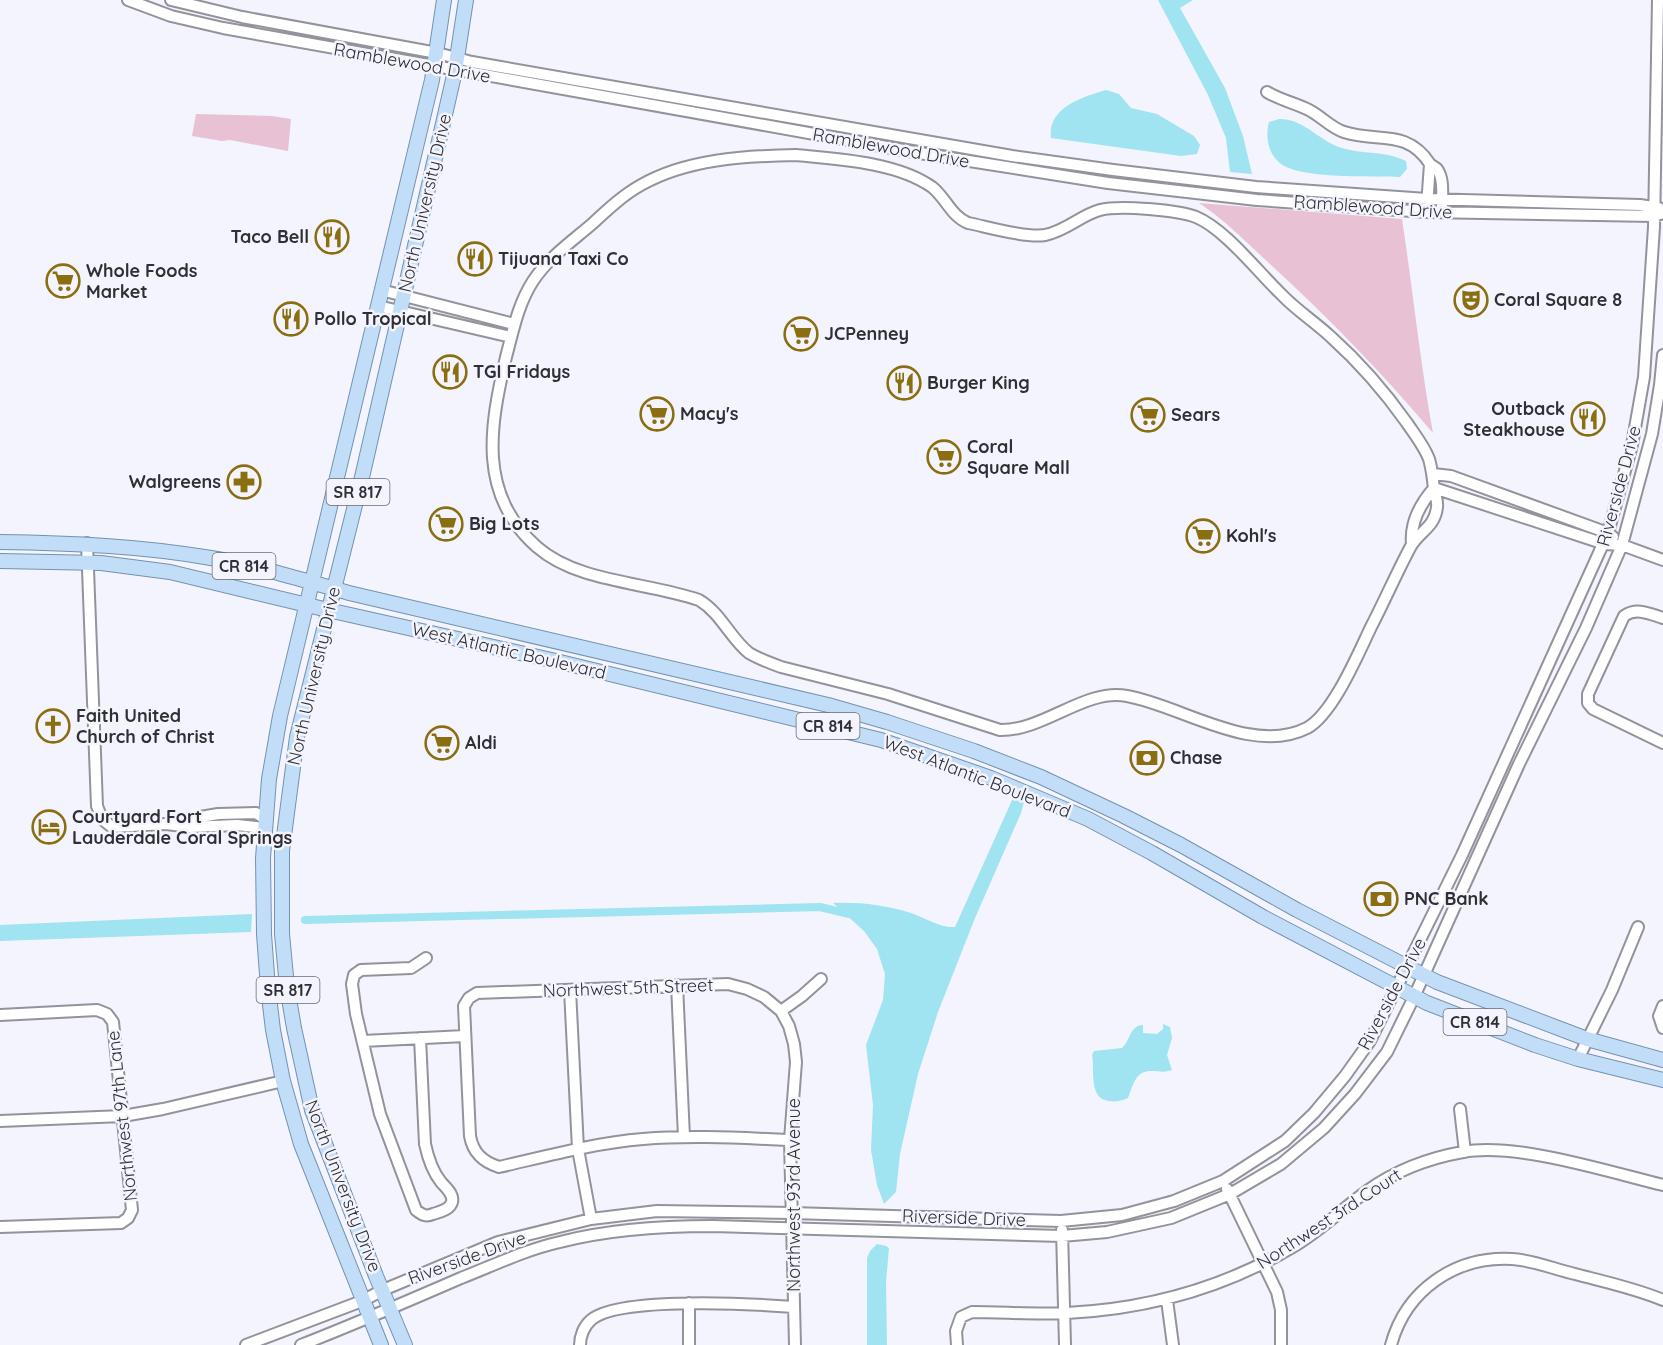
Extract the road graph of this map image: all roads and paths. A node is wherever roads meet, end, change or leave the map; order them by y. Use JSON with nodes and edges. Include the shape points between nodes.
{"nodes":[{"id":1,"x":128,"y":0,"type":"edge"},
{"id":2,"x":171,"y":0,"type":"edge"},
{"id":3,"x":444,"y":0,"type":"edge"},
{"id":4,"x":466,"y":0,"type":"edge"},
{"id":5,"x":1658,"y":0,"type":"edge"},
{"id":6,"x":435,"y":60,"type":"junction"},
{"id":7,"x":456,"y":65,"type":"junction"},
{"id":8,"x":1267,"y":92,"type":"dead end"},
{"id":9,"x":1430,"y":164,"type":"junction"},
{"id":10,"x":1427,"y":199,"type":"junction"},
{"id":11,"x":1442,"y":199,"type":"junction"},
{"id":12,"x":1658,"y":211,"type":"edge"},
{"id":13,"x":1426,"y":212,"type":"junction"},
{"id":14,"x":1442,"y":212,"type":"junction"},
{"id":15,"x":381,"y":291,"type":"junction"},
{"id":16,"x":403,"y":296,"type":"junction"},
{"id":17,"x":378,"y":306,"type":"junction"},
{"id":18,"x":399,"y":311,"type":"junction"},
{"id":19,"x":514,"y":324,"type":"junction"},
{"id":20,"x":511,"y":337,"type":"junction"},
{"id":21,"x":1663,"y":355,"type":"edge"},
{"id":22,"x":1433,"y":474,"type":"junction"},
{"id":23,"x":1434,"y":488,"type":"junction"},
{"id":24,"x":1608,"y":533,"type":"junction"},
{"id":25,"x":0,"y":542,"type":"edge"},
{"id":26,"x":87,"y":543,"type":"junction"},
{"id":27,"x":1412,"y":544,"type":"junction"},
{"id":28,"x":1605,"y":544,"type":"junction"},
{"id":29,"x":1622,"y":545,"type":"junction"},
{"id":30,"x":1663,"y":560,"type":"edge"},
{"id":31,"x":0,"y":561,"type":"edge"},
{"id":32,"x":88,"y":562,"type":"junction"},
{"id":33,"x":311,"y":582,"type":"junction"},
{"id":34,"x":333,"y":588,"type":"junction"},
{"id":35,"x":306,"y":604,"type":"junction"},
{"id":36,"x":328,"y":610,"type":"junction"},
{"id":37,"x":1663,"y":618,"type":"edge"},
{"id":38,"x":1663,"y":743,"type":"edge"},
{"id":39,"x":269,"y":779,"type":"junction"},
{"id":40,"x":285,"y":816,"type":"junction"},
{"id":41,"x":264,"y":823,"type":"junction"},
{"id":42,"x":282,"y":851,"type":"junction"},
{"id":43,"x":1638,"y":927,"type":"dead end"},
{"id":44,"x":426,"y":958,"type":"dead end"},
{"id":45,"x":1407,"y":968,"type":"junction"},
{"id":46,"x":1423,"y":976,"type":"junction"},
{"id":47,"x":821,"y":979,"type":"dead end"},
{"id":48,"x":677,"y":985,"type":"junction"},
{"id":49,"x":1397,"y":988,"type":"junction"},
{"id":50,"x":570,"y":990,"type":"junction"},
{"id":51,"x":1414,"y":997,"type":"junction"},
{"id":52,"x":1663,"y":1006,"type":"edge"},
{"id":53,"x":781,"y":1011,"type":"junction"},
{"id":54,"x":0,"y":1015,"type":"edge"},
{"id":55,"x":1662,"y":1026,"type":"edge"},
{"id":56,"x":465,"y":1036,"type":"junction"},
{"id":57,"x":420,"y":1038,"type":"junction"},
{"id":58,"x":1587,"y":1039,"type":"junction"},
{"id":59,"x":363,"y":1041,"type":"junction"},
{"id":60,"x":1578,"y":1059,"type":"junction"},
{"id":61,"x":1663,"y":1060,"type":"edge"},
{"id":62,"x":1663,"y":1080,"type":"edge"},
{"id":63,"x":284,"y":1081,"type":"junction"},
{"id":64,"x":1460,"y":1109,"type":"dead end"},
{"id":65,"x":312,"y":1110,"type":"junction"},
{"id":66,"x":123,"y":1116,"type":"junction"},
{"id":67,"x":0,"y":1121,"type":"edge"},
{"id":68,"x":684,"y":1137,"type":"junction"},
{"id":69,"x":790,"y":1140,"type":"junction"},
{"id":70,"x":578,"y":1149,"type":"junction"},
{"id":71,"x":1465,"y":1152,"type":"junction"},
{"id":72,"x":1223,"y":1181,"type":"junction"},
{"id":73,"x":1663,"y":1185,"type":"edge"},
{"id":74,"x":1230,"y":1194,"type":"junction"},
{"id":75,"x":792,"y":1213,"type":"junction"},
{"id":76,"x":591,"y":1219,"type":"junction"},
{"id":77,"x":1061,"y":1221,"type":"junction"},
{"id":78,"x":0,"y":1227,"type":"edge"},
{"id":79,"x":791,"y":1228,"type":"junction"},
{"id":80,"x":1062,"y":1236,"type":"junction"},
{"id":81,"x":1264,"y":1263,"type":"junction"},
{"id":82,"x":383,"y":1290,"type":"junction"},
{"id":83,"x":1167,"y":1300,"type":"junction"},
{"id":84,"x":1663,"y":1300,"type":"edge"},
{"id":85,"x":362,"y":1301,"type":"junction"},
{"id":86,"x":688,"y":1304,"type":"junction"},
{"id":87,"x":794,"y":1306,"type":"junction"},
{"id":88,"x":391,"y":1308,"type":"junction"},
{"id":89,"x":1065,"y":1313,"type":"junction"},
{"id":90,"x":370,"y":1318,"type":"junction"},
{"id":91,"x":246,"y":1345,"type":"edge"},
{"id":92,"x":301,"y":1345,"type":"edge"},
{"id":93,"x":381,"y":1345,"type":"edge"},
{"id":94,"x":405,"y":1345,"type":"edge"},
{"id":95,"x":580,"y":1345,"type":"edge"},
{"id":96,"x":689,"y":1345,"type":"edge"},
{"id":97,"x":795,"y":1345,"type":"edge"},
{"id":98,"x":957,"y":1345,"type":"edge"},
{"id":99,"x":1065,"y":1345,"type":"edge"},
{"id":100,"x":1173,"y":1345,"type":"edge"},
{"id":101,"x":1281,"y":1345,"type":"edge"},
{"id":102,"x":1390,"y":1345,"type":"edge"}],
"edges":[{"from":1,"to":6,"type":"street","name":"Ramblewood Drive","via":[[202,24]]},
{"from":2,"to":6,"type":"street","name":"Ramblewood Drive"},
{"from":3,"to":6,"type":"main road","name":"North University Drive","number":"SR 817"},
{"from":4,"to":7,"type":"main road","name":"North University Drive","number":"SR 817"},
{"from":5,"to":12,"type":"street","name":"Riverside Drive"},
{"from":6,"to":7,"type":"street","name":"Ramblewood Drive"},
{"from":6,"to":15,"type":"main road","name":"North University Drive","number":"SR 817"},
{"from":7,"to":10,"type":"street","name":"Ramblewood Drive","via":[[1012,156],[1227,184]]},
{"from":7,"to":13,"type":"street","name":"Ramblewood Drive","via":[[1010,168],[1257,200]]},
{"from":7,"to":16,"type":"main road","name":"North University Drive","number":"SR 817"},
{"from":8,"to":9,"type":"street","via":[[1306,109],[1347,134],[1410,145],[1422,151]]},
{"from":9,"to":10,"type":"street"},
{"from":9,"to":11,"type":"street","via":[[1438,170]]},
{"from":10,"to":11,"type":"street","name":"Ramblewood Drive"},
{"from":10,"to":13,"type":"street"},
{"from":11,"to":12,"type":"street","name":"Ramblewood Drive"},
{"from":11,"to":14,"type":"street"},
{"from":12,"to":14,"type":"street","name":"Ramblewood Drive"},
{"from":12,"to":24,"type":"street","name":"Riverside Drive","via":[[1644,377],[1632,445]]},
{"from":13,"to":14,"type":"street","name":"Ramblewood Drive"},
{"from":15,"to":16,"type":"street"},
{"from":15,"to":17,"type":"main road","name":"North University Drive","number":"SR 817"},
{"from":16,"to":18,"type":"main road","name":"North University Drive","number":"SR 817"},
{"from":16,"to":19,"type":"street"},
{"from":17,"to":18,"type":"street"},
{"from":17,"to":33,"type":"main road","name":"North University Drive","number":"SR 817"},
{"from":18,"to":20,"type":"street"},
{"from":18,"to":34,"type":"main road","name":"North University Drive","number":"SR 817"},
{"from":19,"to":20,"type":"street"},
{"from":19,"to":22,"type":"street","via":[[525,295],[554,256],[620,200],[654,179],[714,161],[796,154],[866,164],[918,178],[968,223],[1033,235],[1063,229],[1100,210],[1185,214],[1214,227],[1384,392],[1423,446]]},
{"from":20,"to":27,"type":"street","via":[[494,413],[494,473],[508,512],[538,548],[572,568],[699,600],[714,610],[750,653],[764,661],[888,694],[988,728],[1027,727],[1098,698],[1122,695],[1241,733],[1281,734],[1306,728],[1327,710]]},
{"from":21,"to":29,"type":"street","name":"Riverside Drive","via":[[1652,434]]},
{"from":22,"to":23,"type":"street"},
{"from":22,"to":24,"type":"street","via":[[1451,476]]},
{"from":23,"to":27,"type":"street","via":[[1417,515],[1411,532]]},
{"from":23,"to":27,"type":"street","via":[[1438,506],[1432,524]]},
{"from":23,"to":28,"type":"street"},
{"from":24,"to":28,"type":"street","name":"Riverside Drive"},
{"from":24,"to":29,"type":"street"},
{"from":25,"to":26,"type":"main road","name":"West Atlantic Boulevard","number":"CR 814"},
{"from":26,"to":32,"type":"street"},
{"from":26,"to":33,"type":"main road","name":"West Atlantic Boulevard","number":"CR 814","via":[[213,558]]},
{"from":28,"to":29,"type":"street"},
{"from":28,"to":45,"type":"street","name":"Riverside Drive"},
{"from":29,"to":30,"type":"street"},
{"from":29,"to":46,"type":"street","name":"Riverside Drive"},
{"from":31,"to":32,"type":"main road","name":"West Atlantic Boulevard","number":"CR 814"},
{"from":32,"to":35,"type":"main road","name":"West Atlantic Boulevard","number":"CR 814","via":[[170,572]]},
{"from":32,"to":41,"type":"street","via":[[97,806],[102,819],[112,827],[256,813]]},
{"from":33,"to":34,"type":"main road","name":"West Atlantic Boulevard","number":"CR 814"},
{"from":33,"to":35,"type":"main road","name":"North University Drive","number":"SR 817"},
{"from":34,"to":36,"type":"main road","name":"North University Drive","number":"SR 817"},
{"from":34,"to":45,"type":"main road","name":"West Atlantic Boulevard","number":"CR 814","via":[[828,705],[1018,767],[1181,845]]},
{"from":35,"to":36,"type":"main road","name":"West Atlantic Boulevard","number":"CR 814"},
{"from":35,"to":39,"type":"main road","name":"North University Drive","number":"SR 817"},
{"from":36,"to":40,"type":"main road","name":"North University Drive","number":"SR 817","via":[[297,737]]},
{"from":36,"to":49,"type":"main road","name":"West Atlantic Boulevard","number":"CR 814","via":[[854,733],[922,754],[1088,819]]},
{"from":37,"to":38,"type":"street","via":[[1642,612],[1624,616],[1588,694],[1593,709]]},
{"from":39,"to":40,"type":"main road","via":[[275,801]]},
{"from":39,"to":41,"type":"main road","name":"North University Drive","number":"SR 817"},
{"from":40,"to":42,"type":"main road","name":"North University Drive","number":"SR 817"},
{"from":41,"to":42,"type":"main road","via":[[274,828]]},
{"from":41,"to":63,"type":"main road","name":"North University Drive","number":"SR 817","via":[[268,988]]},
{"from":42,"to":65,"type":"main road","name":"North University Drive","number":"SR 817","via":[[282,934],[287,987]]},
{"from":43,"to":58,"type":"street"},
{"from":44,"to":59,"type":"street","via":[[411,968],[361,970],[354,975],[356,1014]]},
{"from":45,"to":46,"type":"main road","name":"West Atlantic Boulevard","number":"CR 814"},
{"from":45,"to":49,"type":"street","name":"Riverside Drive"},
{"from":46,"to":51,"type":"street","name":"Riverside Drive"},
{"from":46,"to":58,"type":"main road","name":"West Atlantic Boulevard","number":"CR 814"},
{"from":47,"to":53,"type":"street"},
{"from":48,"to":50,"type":"street","name":"Northwest 5th Street"},
{"from":48,"to":53,"type":"street","name":"Northwest 5th Street","via":[[728,984],[764,997]]},
{"from":48,"to":68,"type":"street"},
{"from":49,"to":51,"type":"main road","name":"West Atlantic Boulevard","number":"CR 814"},
{"from":49,"to":72,"type":"street","name":"Riverside Drive","via":[[1370,1041],[1314,1113],[1285,1141]]},
{"from":50,"to":56,"type":"street","name":"Northwest 5th Street","via":[[477,993],[464,1006]]},
{"from":50,"to":70,"type":"street"},
{"from":51,"to":60,"type":"main road","name":"West Atlantic Boulevard","number":"CR 814"},
{"from":51,"to":74,"type":"street","name":"Riverside Drive","via":[[1387,1052],[1324,1128],[1281,1164]]},
{"from":52,"to":55,"type":"street","via":[[1659,1016]]},
{"from":53,"to":69,"type":"street","name":"Northwest 93rd Avenue","via":[[789,1026],[796,1062]]},
{"from":54,"to":66,"type":"street","name":"Northwest 97th Lane","via":[[97,1010],[107,1014],[113,1022]]},
{"from":56,"to":57,"type":"street"},
{"from":56,"to":70,"type":"street","via":[[470,1136],[480,1158],[499,1167]]},
{"from":57,"to":59,"type":"street"},
{"from":57,"to":59,"type":"street","via":[[428,1161],[452,1201],[448,1208],[429,1216],[416,1210],[395,1157],[380,1114]]},
{"from":58,"to":60,"type":"street"},
{"from":58,"to":61,"type":"main road","name":"West Atlantic Boulevard","number":"CR 814"},
{"from":60,"to":62,"type":"main road","name":"West Atlantic Boulevard","number":"CR 814"},
{"from":63,"to":65,"type":"main road","via":[[293,1084]]},
{"from":63,"to":66,"type":"street"},
{"from":63,"to":85,"type":"main road","name":"North University Drive","number":"SR 817","via":[[301,1144]]},
{"from":64,"to":71,"type":"street"},
{"from":65,"to":82,"type":"main road","name":"North University Drive","number":"SR 817"},
{"from":66,"to":67,"type":"street"},
{"from":66,"to":78,"type":"street","name":"Northwest 97th Lane","via":[[132,1210],[128,1218],[121,1223]]},
{"from":68,"to":69,"type":"street"},
{"from":68,"to":70,"type":"street"},
{"from":69,"to":75,"type":"street","name":"Northwest 93rd Avenue"},
{"from":70,"to":76,"type":"street"},
{"from":71,"to":73,"type":"street","name":"Northwest 3rd Court","via":[[1529,1154]]},
{"from":71,"to":81,"type":"street","name":"Northwest 3rd Court","via":[[1396,1174]]},
{"from":72,"to":74,"type":"street"},
{"from":72,"to":77,"type":"street","name":"Riverside Drive","via":[[1174,1201],[1122,1215]]},
{"from":74,"to":80,"type":"street","name":"Riverside Drive","via":[[1171,1218],[1107,1232]]},
{"from":74,"to":81,"type":"street"},
{"from":75,"to":76,"type":"street","name":"Riverside Drive","via":[[657,1211]]},
{"from":75,"to":77,"type":"street","name":"Riverside Drive"},
{"from":75,"to":79,"type":"street","name":"Northwest 93rd Avenue"},
{"from":76,"to":82,"type":"street","name":"Riverside Drive","via":[[498,1242]]},
{"from":77,"to":80,"type":"street"},
{"from":79,"to":80,"type":"street","name":"Riverside Drive"},
{"from":79,"to":87,"type":"street","name":"Northwest 93rd Avenue"},
{"from":79,"to":88,"type":"street","name":"Riverside Drive","via":[[670,1226],[597,1234],[521,1254]]},
{"from":80,"to":89,"type":"street"},
{"from":81,"to":83,"type":"street","name":"Northwest 3rd Court","via":[[1223,1282]]},
{"from":81,"to":101,"type":"street","via":[[1281,1310]]},
{"from":82,"to":85,"type":"street","name":"Riverside Drive"},
{"from":82,"to":88,"type":"main road","name":"North University Drive","number":"SR 817"},
{"from":83,"to":89,"type":"street","name":"Northwest 3rd Court"},
{"from":83,"to":100,"type":"street"},
{"from":84,"to":102,"type":"street","via":[[1640,1290],[1514,1259],[1489,1259],[1466,1264],[1422,1290],[1409,1304]]},
{"from":85,"to":90,"type":"main road","name":"North University Drive","number":"SR 817"},
{"from":85,"to":91,"type":"street","name":"Riverside Drive"},
{"from":86,"to":87,"type":"street"},
{"from":86,"to":95,"type":"street","via":[[605,1312],[584,1328]]},
{"from":86,"to":96,"type":"street"},
{"from":87,"to":97,"type":"street","name":"Northwest 93rd Avenue"},
{"from":88,"to":90,"type":"street","name":"Riverside Drive"},
{"from":88,"to":94,"type":"main road","name":"North University Drive","number":"SR 817"},
{"from":89,"to":98,"type":"street","name":"Northwest 3rd Court","via":[[972,1312],[961,1317]]},
{"from":89,"to":99,"type":"street"},
{"from":90,"to":92,"type":"street","name":"Riverside Drive"},
{"from":90,"to":93,"type":"main road","name":"North University Drive","number":"SR 817"}]}
